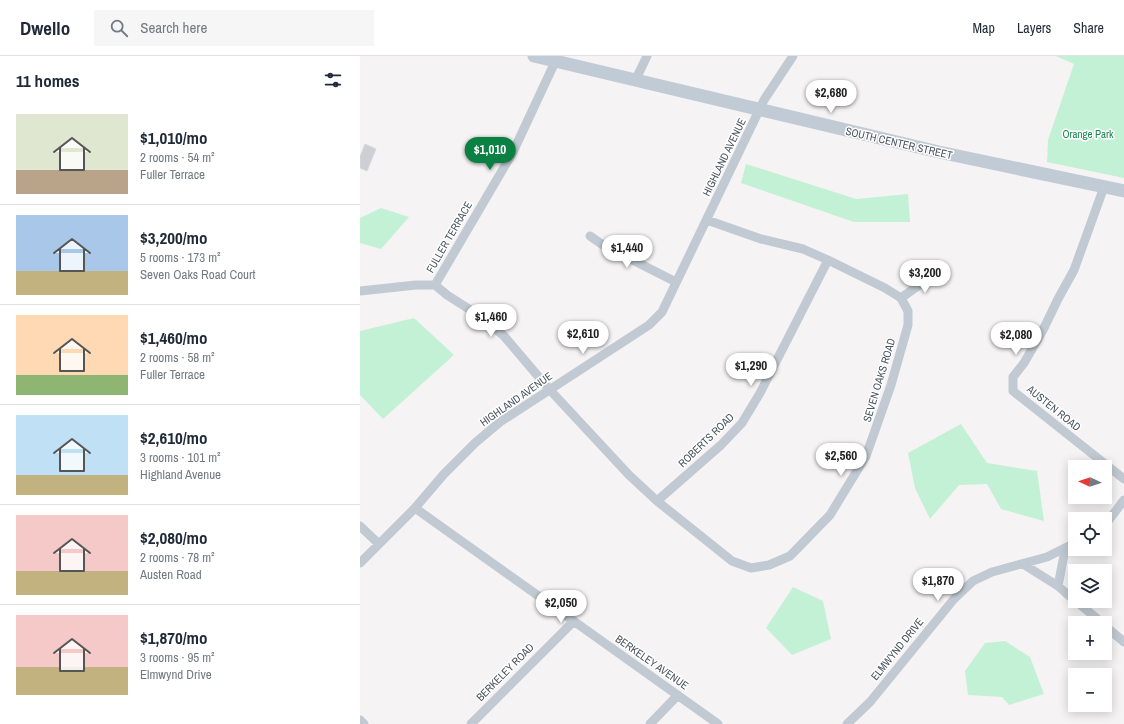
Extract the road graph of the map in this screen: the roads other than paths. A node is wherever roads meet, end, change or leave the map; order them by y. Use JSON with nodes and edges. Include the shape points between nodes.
{"nodes":[{"id":1,"x":534,"y":56,"type":"edge"},
{"id":2,"x":647,"y":56,"type":"edge"},
{"id":3,"x":793,"y":56,"type":"edge"},
{"id":4,"x":555,"y":62,"type":"junction"},
{"id":5,"x":635,"y":81,"type":"junction"},
{"id":6,"x":760,"y":110,"type":"junction"},
{"id":7,"x":1104,"y":187,"type":"junction"},
{"id":8,"x":1124,"y":191,"type":"edge"},
{"id":9,"x":707,"y":220,"type":"junction"},
{"id":10,"x":590,"y":236,"type":"dead end"},
{"id":11,"x":828,"y":260,"type":"junction"},
{"id":12,"x":936,"y":273,"type":"dead end"},
{"id":13,"x":676,"y":282,"type":"junction"},
{"id":14,"x":435,"y":285,"type":"junction"},
{"id":15,"x":360,"y":291,"type":"edge"},
{"id":16,"x":901,"y":298,"type":"junction"},
{"id":17,"x":549,"y":390,"type":"junction"},
{"id":18,"x":1124,"y":479,"type":"edge"},
{"id":19,"x":1124,"y":500,"type":"edge"},
{"id":20,"x":657,"y":501,"type":"junction"},
{"id":21,"x":415,"y":508,"type":"junction"},
{"id":22,"x":1112,"y":516,"type":"edge"},
{"id":23,"x":360,"y":526,"type":"edge"},
{"id":24,"x":379,"y":544,"type":"junction"},
{"id":25,"x":1068,"y":548,"type":"edge"},
{"id":26,"x":1065,"y":550,"type":"junction"},
{"id":27,"x":360,"y":563,"type":"edge"},
{"id":28,"x":1023,"y":564,"type":"junction"},
{"id":29,"x":1058,"y":586,"type":"junction"},
{"id":30,"x":1068,"y":595,"type":"edge"},
{"id":31,"x":1084,"y":608,"type":"edge"},
{"id":32,"x":1093,"y":616,"type":"edge"},
{"id":33,"x":574,"y":621,"type":"junction"},
{"id":34,"x":1112,"y":632,"type":"edge"},
{"id":35,"x":1124,"y":642,"type":"edge"},
{"id":36,"x":678,"y":695,"type":"junction"},
{"id":37,"x":360,"y":720,"type":"edge"},
{"id":38,"x":364,"y":724,"type":"edge"},
{"id":39,"x":471,"y":724,"type":"edge"},
{"id":40,"x":650,"y":724,"type":"edge"},
{"id":41,"x":718,"y":724,"type":"edge"},
{"id":42,"x":847,"y":724,"type":"edge"}],
"edges":[{"from":1,"to":4,"type":"main road","name":"SOUTH CENTER STREET"},
{"from":2,"to":5,"type":"street"},
{"from":3,"to":6,"type":"street","name":"HIGHLAND AVENUE"},
{"from":4,"to":5,"type":"main road","name":"SOUTH CENTER STREET"},
{"from":4,"to":14,"type":"street","name":"FULLER TERRACE","via":[[513,152]]},
{"from":5,"to":6,"type":"main road","name":"SOUTH CENTER STREET"},
{"from":6,"to":7,"type":"main road","name":"SOUTH CENTER STREET","via":[[932,151]]},
{"from":6,"to":9,"type":"street","name":"HIGHLAND AVENUE"},
{"from":7,"to":8,"type":"main road","name":"SOUTH CENTER STREET"},
{"from":7,"to":18,"type":"street","name":"AUSTEN ROAD","via":[[1074,270],[1043,330],[1013,377],[1013,391]]},
{"from":9,"to":11,"type":"street","via":[[761,239],[803,249]]},
{"from":9,"to":13,"type":"street","name":"HIGHLAND AVENUE"},
{"from":10,"to":13,"type":"street"},
{"from":11,"to":16,"type":"street"},
{"from":11,"to":20,"type":"street","name":"ROBERTS ROAD","via":[[742,423],[721,445]]},
{"from":12,"to":16,"type":"street"},
{"from":13,"to":17,"type":"street","name":"HIGHLAND AVENUE","via":[[662,312],[649,325]]},
{"from":14,"to":15,"type":"street"},
{"from":14,"to":17,"type":"street","name":"FULLER TERRACE","via":[[504,336]]},
{"from":16,"to":20,"type":"street","name":"SEVEN OAKS ROAD","via":[[908,311],[908,325],[891,386],[866,456],[830,515],[790,556],[769,565],[751,568],[732,561]]},
{"from":17,"to":20,"type":"street","name":"SEVEN OAKS ROAD"},
{"from":17,"to":21,"type":"street","name":"HIGHLAND AVENUE","via":[[500,422],[475,443]]},
{"from":19,"to":22,"type":"street"},
{"from":21,"to":24,"type":"street","name":"HIGHLAND AVENUE"},
{"from":21,"to":33,"type":"street","name":"BERKELEY AVENUE"},
{"from":23,"to":24,"type":"street"},
{"from":24,"to":27,"type":"street","name":"HIGHLAND AVENUE"},
{"from":25,"to":26,"type":"street","name":"ELMWYND DRIVE"},
{"from":26,"to":28,"type":"street","name":"ELMWYND DRIVE"},
{"from":26,"to":29,"type":"street"},
{"from":28,"to":29,"type":"street"},
{"from":28,"to":42,"type":"street","name":"ELMWYND DRIVE","via":[[992,572],[973,581],[954,599],[870,702]]},
{"from":29,"to":30,"type":"street"},
{"from":31,"to":32,"type":"street"},
{"from":33,"to":36,"type":"street","name":"BERKELEY AVENUE"},
{"from":33,"to":39,"type":"street","name":"BERKELEY ROAD"},
{"from":34,"to":35,"type":"street"},
{"from":36,"to":40,"type":"street"},
{"from":36,"to":41,"type":"street","name":"BERKELEY AVENUE"},
{"from":37,"to":38,"type":"street"}]}
